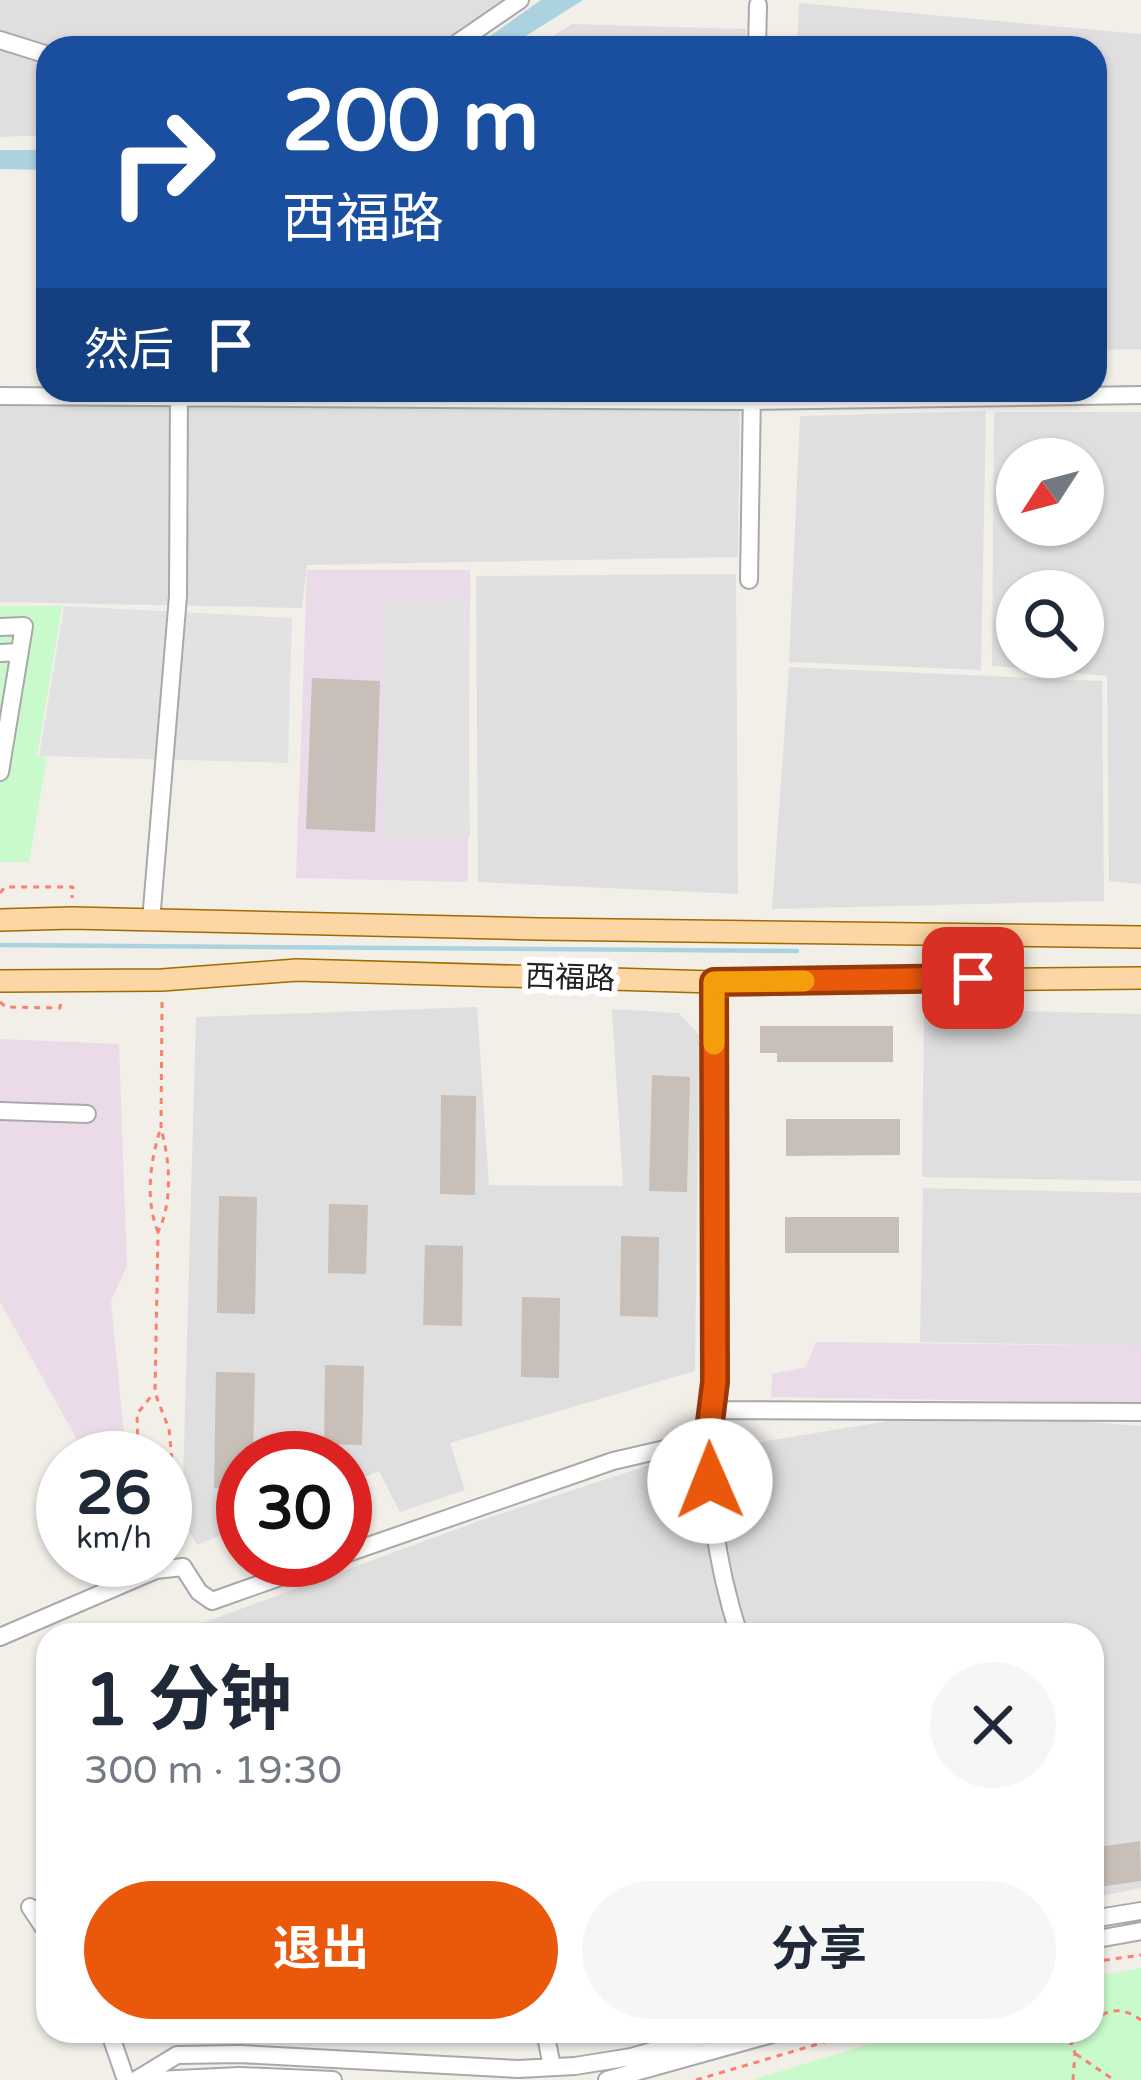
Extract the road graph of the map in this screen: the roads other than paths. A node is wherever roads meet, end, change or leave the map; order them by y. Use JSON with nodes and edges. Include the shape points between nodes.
{"nodes":[{"id":1,"x":520,"y":0,"type":"edge"},
{"id":2,"x":758,"y":5,"type":"dead end"},
{"id":3,"x":468,"y":36,"type":"edge"},
{"id":4,"x":757,"y":36,"type":"edge"},
{"id":5,"x":0,"y":40,"type":"edge"},
{"id":6,"x":36,"y":52,"type":"edge"},
{"id":7,"x":36,"y":395,"type":"edge"},
{"id":8,"x":1107,"y":395,"type":"edge"},
{"id":9,"x":1141,"y":395,"type":"edge"},
{"id":10,"x":0,"y":396,"type":"edge"},
{"id":11,"x":179,"y":402,"type":"edge"},
{"id":12,"x":752,"y":402,"type":"edge"},
{"id":13,"x":749,"y":580,"type":"dead end"},
{"id":14,"x":0,"y":627,"type":"edge"},
{"id":15,"x":0,"y":652,"type":"edge"},
{"id":16,"x":20,"y":652,"type":"junction"},
{"id":17,"x":0,"y":772,"type":"edge"},
{"id":18,"x":0,"y":920,"type":"edge"},
{"id":19,"x":152,"y":921,"type":"junction"},
{"id":20,"x":1141,"y":937,"type":"edge"},
{"id":21,"x":1141,"y":978,"type":"edge"},
{"id":22,"x":0,"y":981,"type":"edge"},
{"id":23,"x":714,"y":982,"type":"junction"},
{"id":24,"x":0,"y":1111,"type":"edge"},
{"id":25,"x":87,"y":1114,"type":"dead end"},
{"id":26,"x":710,"y":1409,"type":"junction"},
{"id":27,"x":1141,"y":1412,"type":"edge"},
{"id":28,"x":708,"y":1438,"type":"junction"},
{"id":29,"x":372,"y":1544,"type":"edge"},
{"id":30,"x":258,"y":1587,"type":"edge"},
{"id":31,"x":736,"y":1623,"type":"edge"},
{"id":32,"x":0,"y":1637,"type":"edge"},
{"id":33,"x":31,"y":1907,"type":"dead end"},
{"id":34,"x":1141,"y":1911,"type":"edge"},
{"id":35,"x":36,"y":1915,"type":"edge"},
{"id":36,"x":1104,"y":1916,"type":"edge"},
{"id":37,"x":1141,"y":1931,"type":"edge"},
{"id":38,"x":1104,"y":1938,"type":"edge"},
{"id":39,"x":113,"y":2043,"type":"edge"},
{"id":40,"x":547,"y":2043,"type":"edge"},
{"id":41,"x":678,"y":2043,"type":"edge"},
{"id":42,"x":740,"y":2043,"type":"edge"},
{"id":43,"x":552,"y":2067,"type":"junction"},
{"id":44,"x":126,"y":2080,"type":"edge"},
{"id":45,"x":136,"y":2080,"type":"edge"},
{"id":46,"x":157,"y":2080,"type":"edge"},
{"id":47,"x":333,"y":2080,"type":"edge"},
{"id":48,"x":607,"y":2080,"type":"edge"}],
"edges":[{"from":1,"to":3,"type":"street"},
{"from":2,"to":4,"type":"street"},
{"from":5,"to":6,"type":"street"},
{"from":7,"to":10,"type":"street"},
{"from":8,"to":9,"type":"street"},
{"from":11,"to":19,"type":"street","via":[[178,596]]},
{"from":12,"to":13,"type":"street"},
{"from":14,"to":16,"type":"street","via":[[24,626]]},
{"from":15,"to":16,"type":"street"},
{"from":16,"to":17,"type":"street"},
{"from":18,"to":19,"type":"main road","name":"西福路"},
{"from":19,"to":20,"type":"main road","name":"西福路"},
{"from":21,"to":23,"type":"main road","name":"西福路"},
{"from":22,"to":23,"type":"main road","name":"西福路","via":[[297,970]]},
{"from":23,"to":26,"type":"street"},
{"from":24,"to":25,"type":"street"},
{"from":26,"to":27,"type":"street"},
{"from":26,"to":28,"type":"street"},
{"from":28,"to":29,"type":"street","via":[[613,1461]]},
{"from":28,"to":31,"type":"street","via":[[712,1523]]},
{"from":30,"to":32,"type":"street","via":[[212,1601],[183,1567],[140,1574]]},
{"from":33,"to":35,"type":"street"},
{"from":34,"to":36,"type":"street"},
{"from":37,"to":38,"type":"street"},
{"from":39,"to":44,"type":"street"},
{"from":40,"to":43,"type":"street"},
{"from":41,"to":43,"type":"street"},
{"from":42,"to":48,"type":"street"},
{"from":43,"to":45,"type":"street","via":[[177,2055]]},
{"from":46,"to":47,"type":"street"}]}
